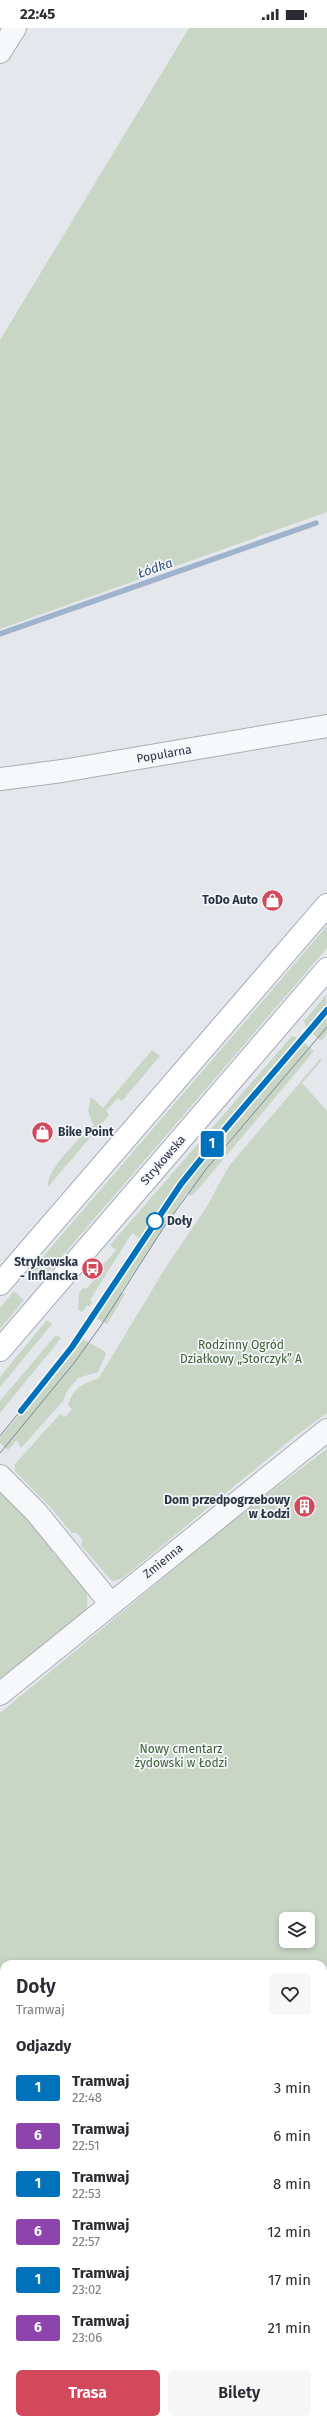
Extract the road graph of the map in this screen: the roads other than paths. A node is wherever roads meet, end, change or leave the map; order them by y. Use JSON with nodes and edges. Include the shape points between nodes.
{"nodes":[{"id":1,"x":15,"y":28,"type":"edge"},
{"id":2,"x":0,"y":52,"type":"edge"},
{"id":3,"x":327,"y":726,"type":"edge"},
{"id":4,"x":0,"y":779,"type":"edge"},
{"id":5,"x":327,"y":905,"type":"edge"},
{"id":6,"x":327,"y":970,"type":"edge"},
{"id":7,"x":0,"y":1284,"type":"edge"},
{"id":8,"x":0,"y":1350,"type":"edge"},
{"id":9,"x":327,"y":1430,"type":"edge"},
{"id":10,"x":0,"y":1476,"type":"edge"},
{"id":11,"x":111,"y":1604,"type":"junction"},
{"id":12,"x":0,"y":1694,"type":"edge"}],
"edges":[{"from":1,"to":2,"type":"street"},
{"from":3,"to":4,"type":"street","name":"Popularna","via":[[62,771]]},
{"from":5,"to":7,"type":"main road"},
{"from":6,"to":8,"type":"main road","name":"Strykowska"},
{"from":9,"to":11,"type":"street","name":"Zmienna"},
{"from":10,"to":11,"type":"street","via":[[36,1512]]},
{"from":11,"to":12,"type":"street","name":"Zmienna"}]}
